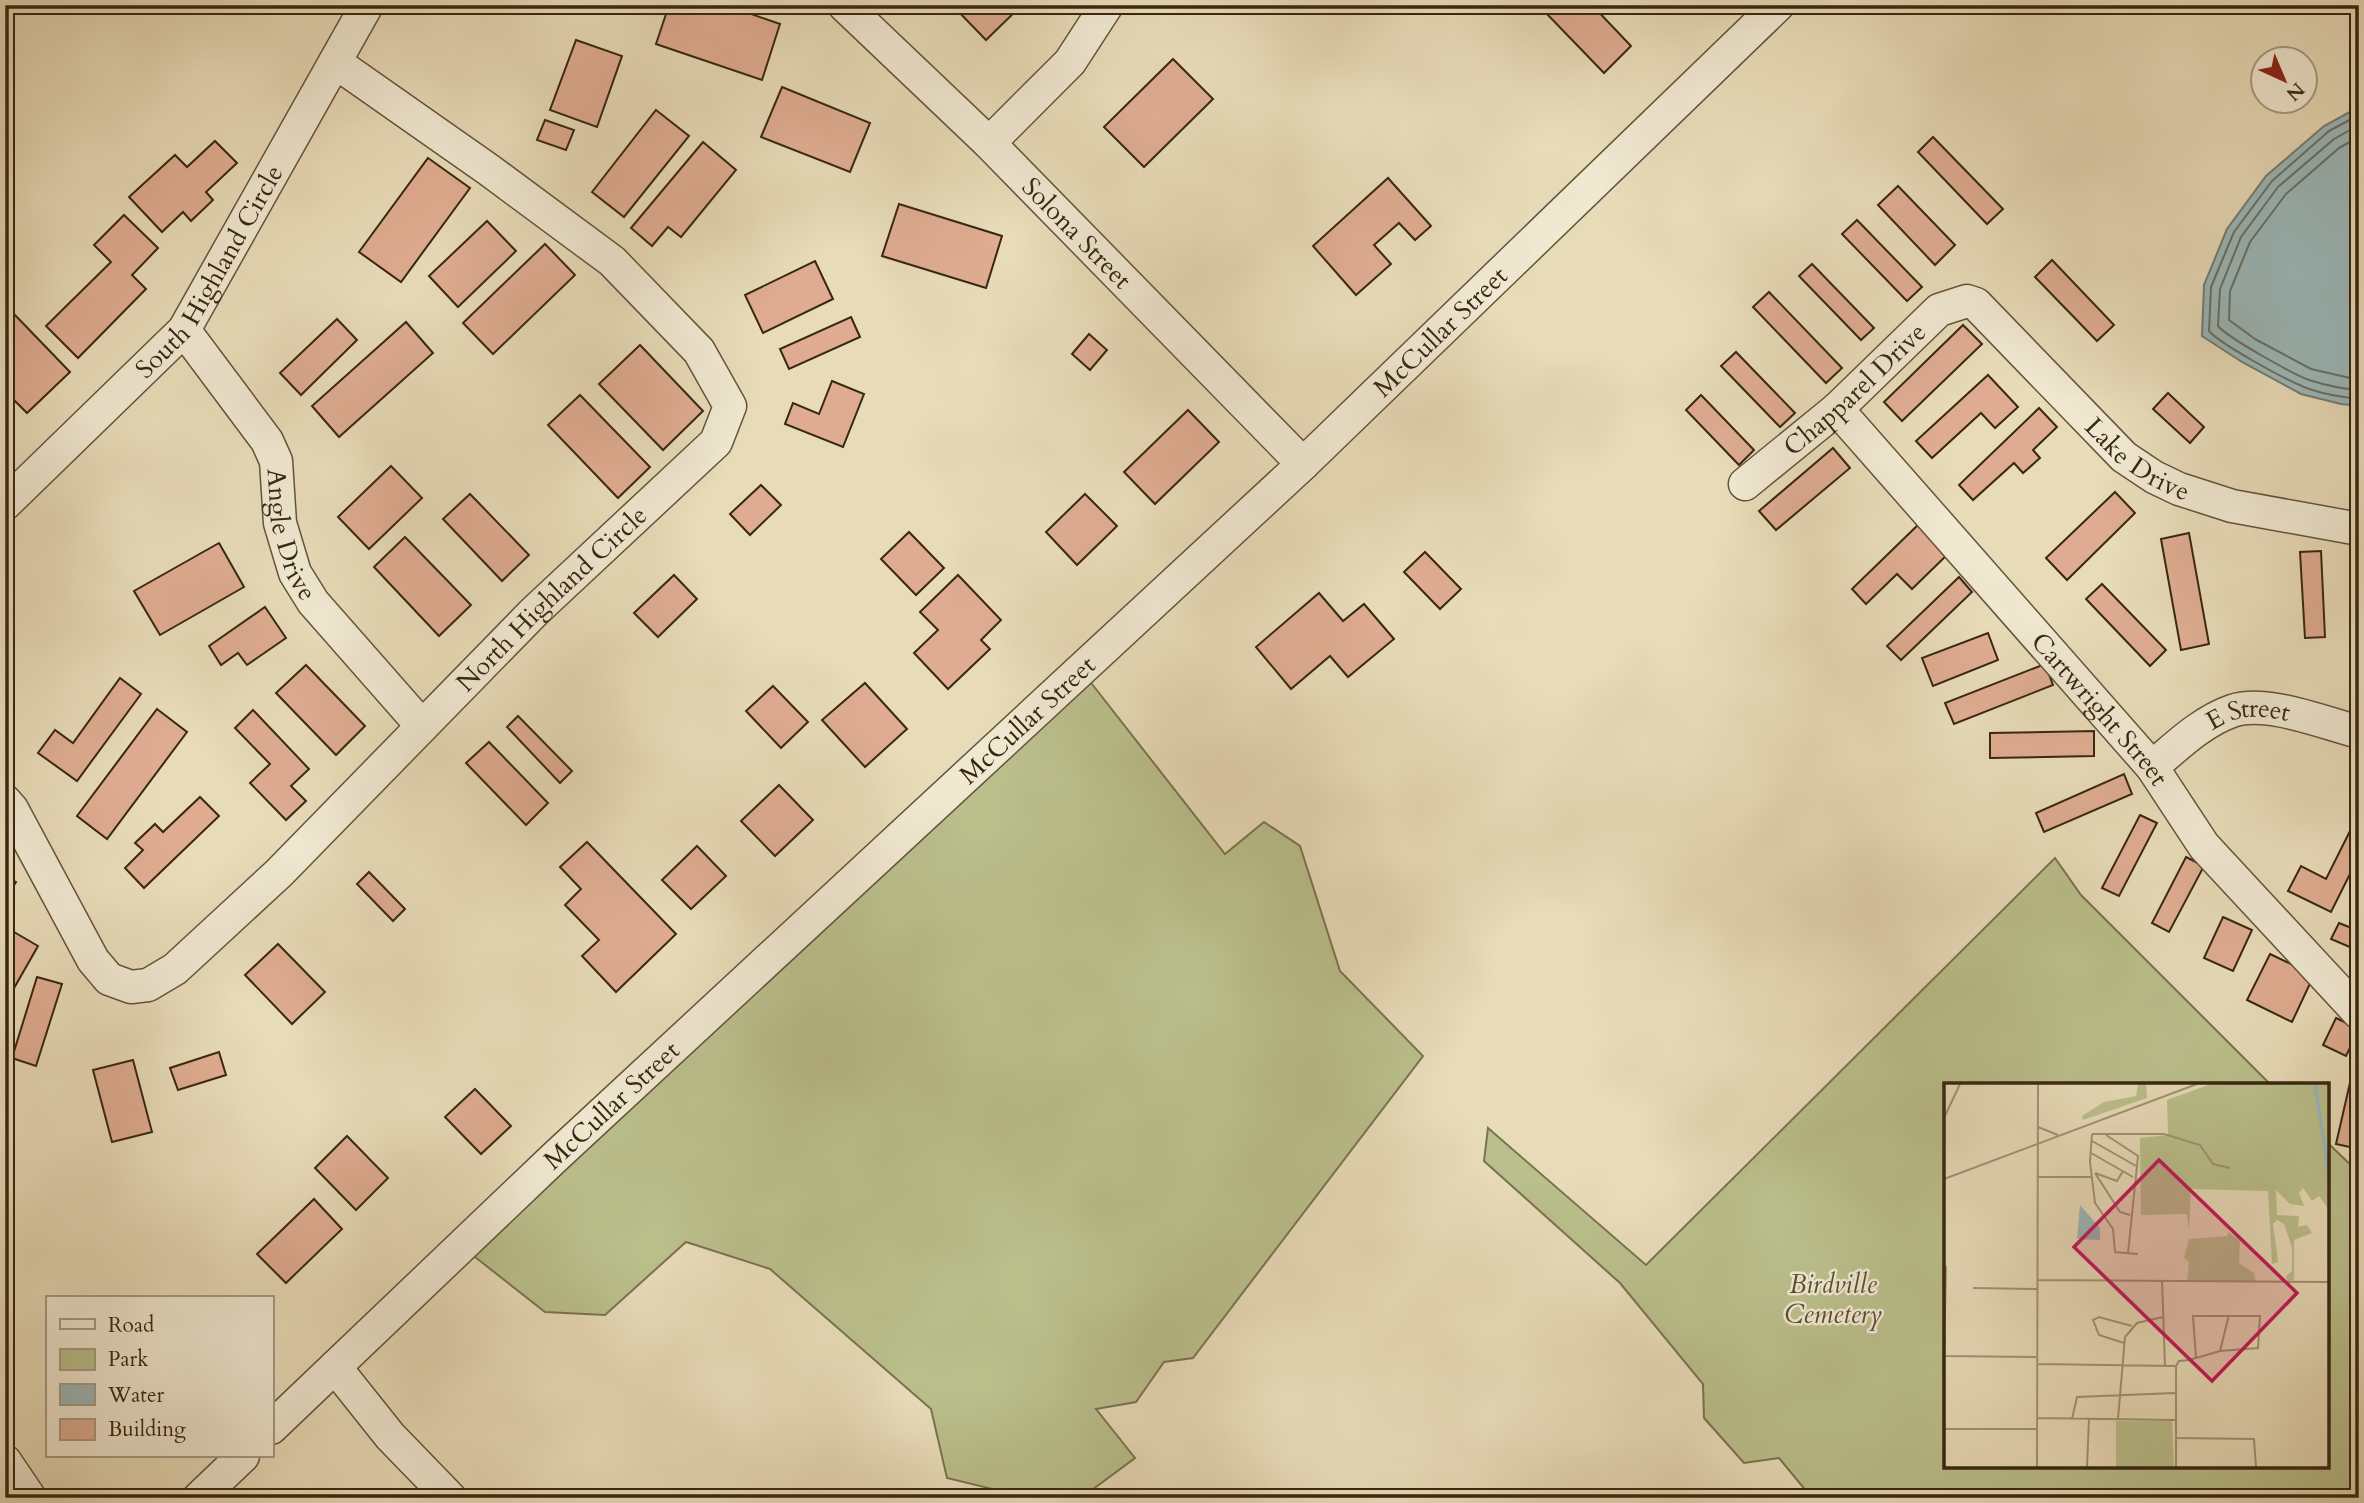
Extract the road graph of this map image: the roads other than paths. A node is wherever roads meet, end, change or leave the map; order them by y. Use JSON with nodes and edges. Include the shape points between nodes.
{"nodes":[{"id":1,"x":367,"y":5,"type":"edge"},
{"id":2,"x":844,"y":5,"type":"edge"},
{"id":3,"x":1107,"y":5,"type":"edge"},
{"id":4,"x":1778,"y":5,"type":"edge"},
{"id":5,"x":335,"y":62,"type":"junction"},
{"id":6,"x":989,"y":143,"type":"junction"},
{"id":7,"x":1967,"y":301,"type":"joint"},
{"id":8,"x":184,"y":330,"type":"junction"},
{"id":9,"x":1837,"y":409,"type":"junction"},
{"id":10,"x":1303,"y":464,"type":"junction"},
{"id":11,"x":1745,"y":484,"type":"dead end"},
{"id":12,"x":5,"y":505,"type":"edge"},
{"id":13,"x":2359,"y":529,"type":"edge"},
{"id":14,"x":422,"y":726,"type":"junction"},
{"id":15,"x":2359,"y":732,"type":"edge"},
{"id":16,"x":2152,"y":767,"type":"junction"},
{"id":17,"x":9,"y":805,"type":"edge"},
{"id":18,"x":2359,"y":1013,"type":"edge"},
{"id":19,"x":335,"y":1367,"type":"junction"},
{"id":20,"x":273,"y":1426,"type":"edge"},
{"id":21,"x":241,"y":1458,"type":"edge"},
{"id":22,"x":5,"y":1461,"type":"edge"},
{"id":23,"x":30,"y":1498,"type":"edge"},
{"id":24,"x":199,"y":1498,"type":"edge"},
{"id":25,"x":450,"y":1498,"type":"edge"}],
"edges":[{"from":1,"to":5,"type":"street","name":"South Highland Circle"},
{"from":2,"to":6,"type":"street","name":"Solona Street"},
{"from":3,"to":6,"type":"street","via":[[1070,62]]},
{"from":4,"to":10,"type":"street","name":"McCullar Street"},
{"from":5,"to":8,"type":"street","name":"South Highland Circle"},
{"from":5,"to":14,"type":"street","name":"North Highland Circle","via":[[612,261],[699,351],[730,406],[716,442],[534,612]]},
{"from":6,"to":10,"type":"street","name":"Solona Street"},
{"from":7,"to":9,"type":"street","name":"Chapparel Drive","via":[[1939,310]]},
{"from":7,"to":13,"type":"street","name":"Lake Drive","via":[[1976,304],[2124,457],[2154,477],[2232,506]]},
{"from":8,"to":12,"type":"street","name":"South Highland Circle"},
{"from":8,"to":14,"type":"street","name":"Angle Drive","via":[[267,441],[276,461],[280,523],[295,573],[313,603]]},
{"from":9,"to":11,"type":"street","name":"Chapparel Drive"},
{"from":9,"to":16,"type":"street","name":"Cartwright Street"},
{"from":10,"to":19,"type":"street","name":"McCullar Street"},
{"from":14,"to":17,"type":"street","name":"North Highland Circle","via":[[279,873],[175,969],[148,985],[131,987],[109,979],[93,960]]},
{"from":15,"to":16,"type":"street","name":"E Street","via":[[2270,708],[2233,711],[2196,730]]},
{"from":16,"to":18,"type":"street","name":"Cartwright Street","via":[[2204,846]]},
{"from":19,"to":20,"type":"street","name":"McCullar Street"},
{"from":19,"to":25,"type":"street","via":[[390,1436]]},
{"from":21,"to":24,"type":"street"},
{"from":22,"to":23,"type":"street"}]}
